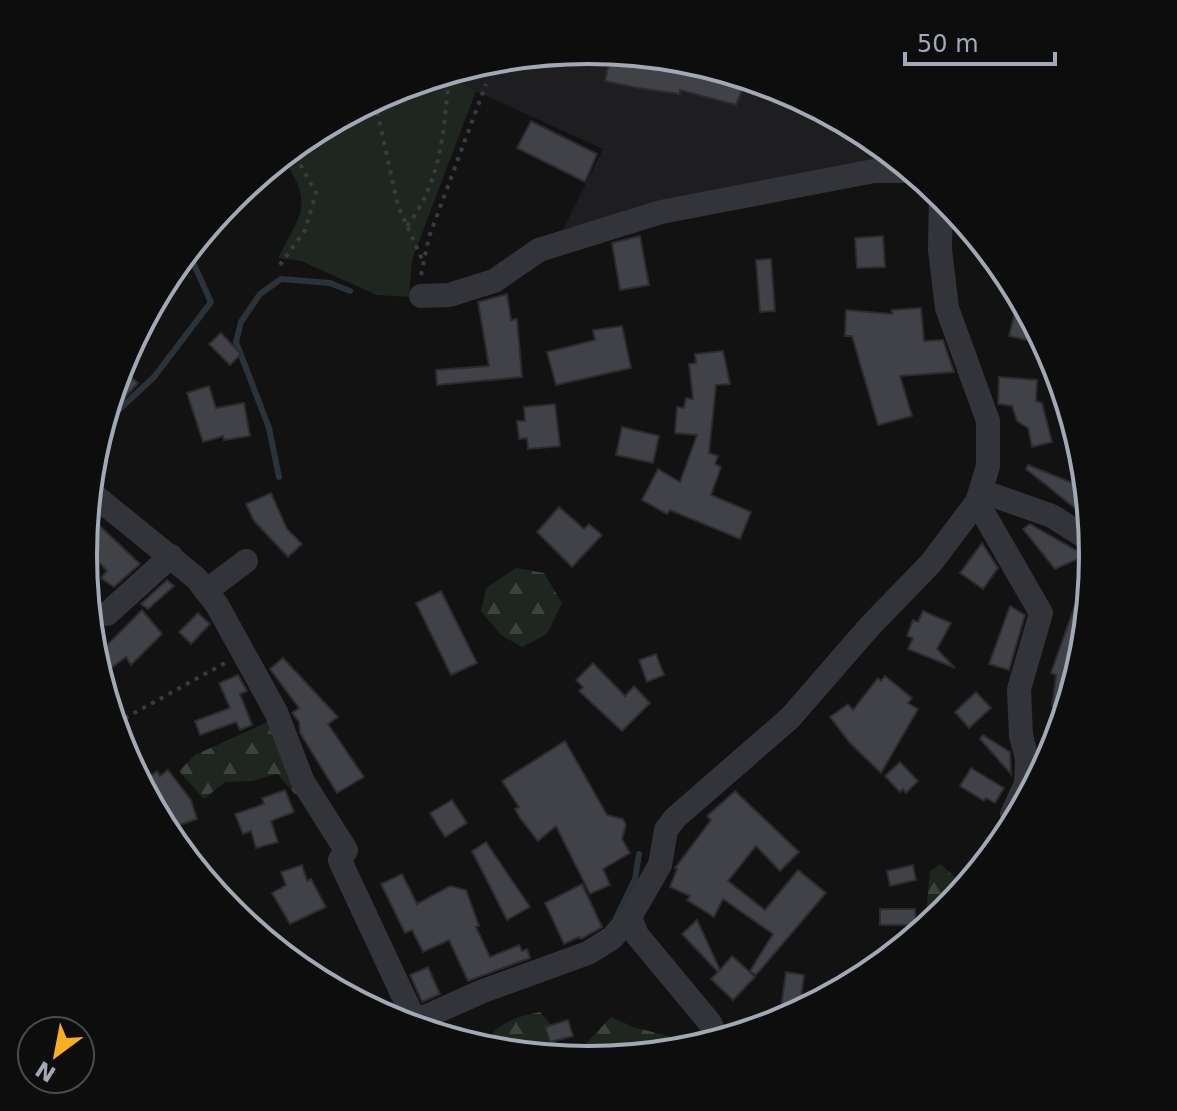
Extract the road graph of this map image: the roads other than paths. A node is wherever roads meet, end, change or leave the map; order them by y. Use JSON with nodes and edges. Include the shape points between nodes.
{"nodes":[{"id":1,"x":894,"y":171,"type":"edge"},
{"id":2,"x":941,"y":213,"type":"edge"},
{"id":3,"x":421,"y":296,"type":"road end"},
{"id":4,"x":979,"y":497,"type":"junction"},
{"id":5,"x":100,"y":500,"type":"edge"},
{"id":6,"x":1079,"y":534,"type":"edge"},
{"id":7,"x":171,"y":556,"type":"junction"},
{"id":8,"x":246,"y":561,"type":"dead end"},
{"id":9,"x":206,"y":591,"type":"junction"},
{"id":10,"x":107,"y":614,"type":"dead end"},
{"id":11,"x":1026,"y":779,"type":"edge"},
{"id":12,"x":630,"y":917,"type":"junction"},
{"id":13,"x":406,"y":1012,"type":"edge"},
{"id":14,"x":422,"y":1018,"type":"edge"},
{"id":15,"x":713,"y":1031,"type":"edge"}],
"edges":[{"from":1,"to":3,"type":"street","via":[[661,212],[539,250],[494,281],[449,295]]},
{"from":2,"to":4,"type":"street","via":[[947,308],[988,421],[988,466]]},
{"from":4,"to":6,"type":"street","via":[[1052,516]]},
{"from":4,"to":11,"type":"street","via":[[1041,613],[1019,689]]},
{"from":4,"to":12,"type":"street","via":[[931,563],[790,718],[675,818],[666,830],[660,865]]},
{"from":5,"to":7,"type":"street"},
{"from":7,"to":9,"type":"street"},
{"from":7,"to":10,"type":"street"},
{"from":8,"to":9,"type":"street"},
{"from":9,"to":13,"type":"street","via":[[276,712],[303,782],[346,850],[340,860]]},
{"from":12,"to":14,"type":"street","via":[[612,938],[588,953]]},
{"from":12,"to":15,"type":"street","via":[[637,935]]}]}
